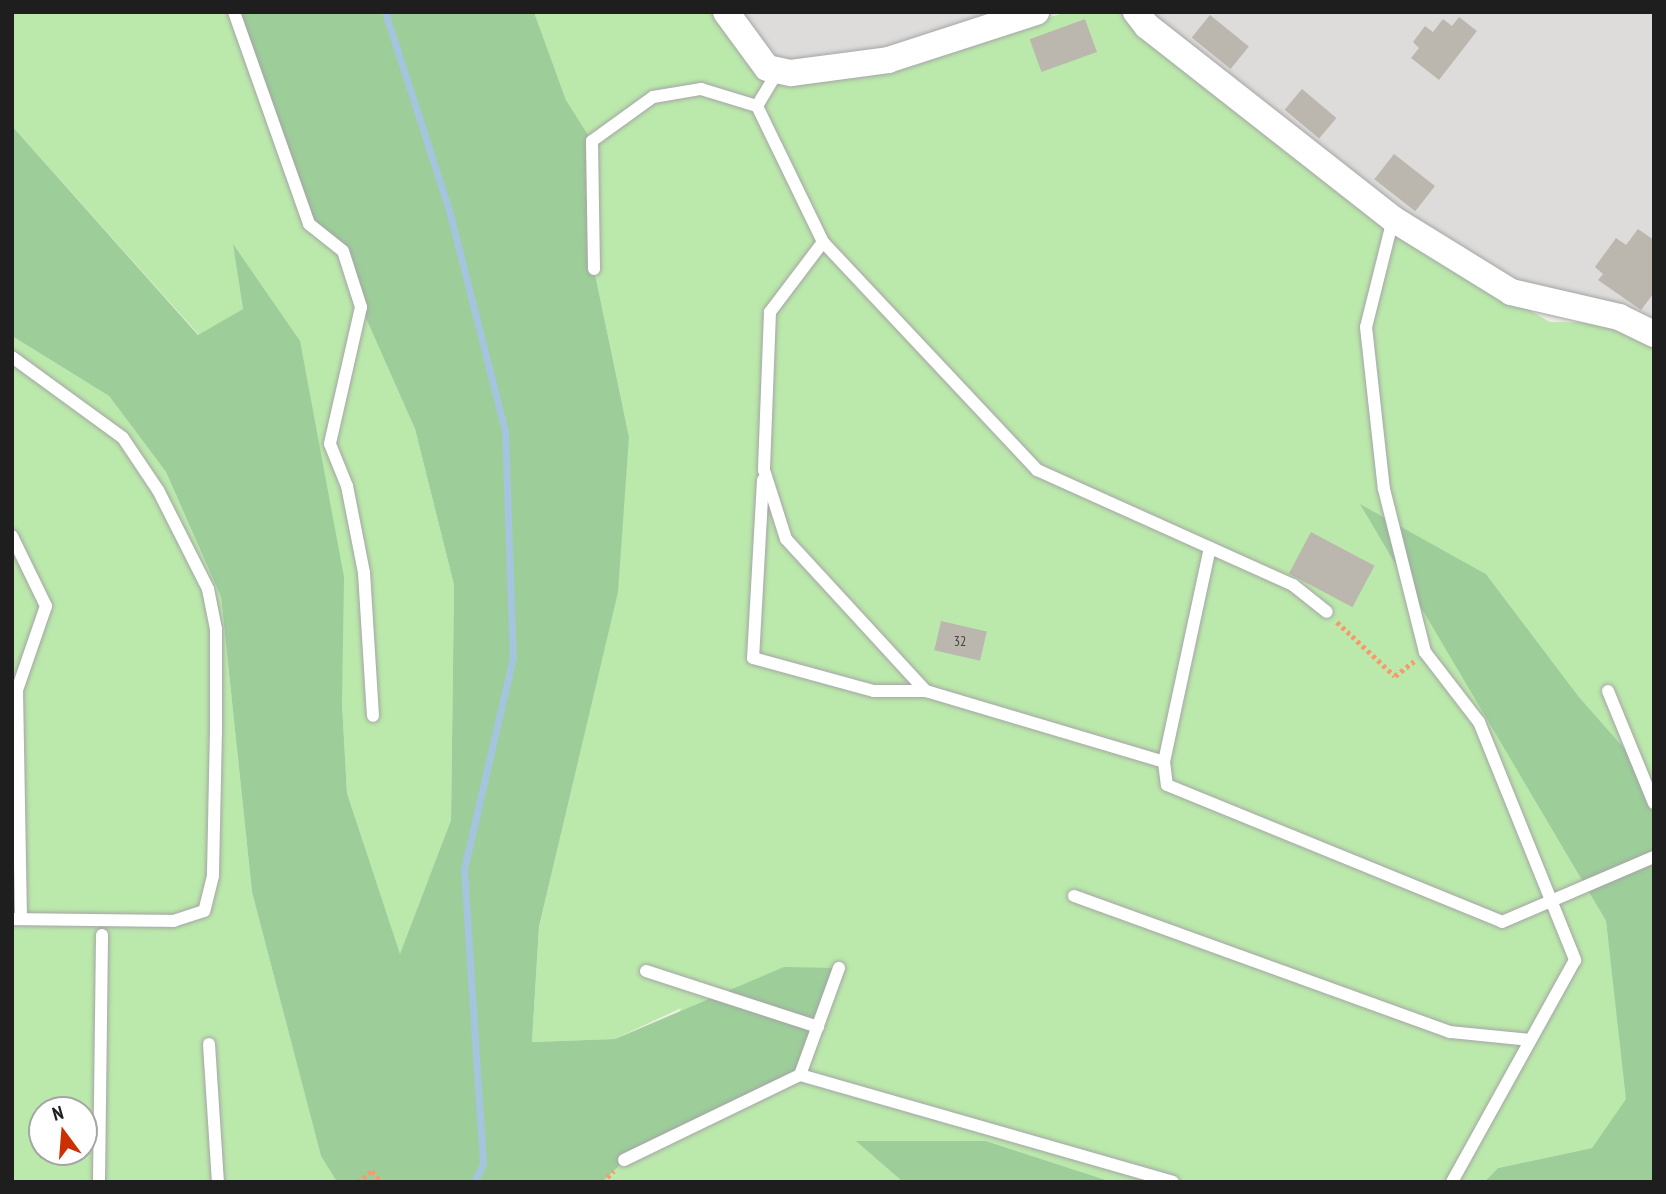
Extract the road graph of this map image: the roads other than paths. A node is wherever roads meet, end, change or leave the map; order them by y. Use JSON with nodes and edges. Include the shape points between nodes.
{"nodes":[{"id":1,"x":234,"y":12,"type":"edge"},
{"id":2,"x":726,"y":12,"type":"edge"},
{"id":3,"x":1036,"y":12,"type":"edge"},
{"id":4,"x":1136,"y":12,"type":"edge"},
{"id":5,"x":778,"y":71,"type":"junction"},
{"id":6,"x":757,"y":106,"type":"junction"},
{"id":7,"x":1393,"y":219,"type":"junction"},
{"id":8,"x":823,"y":242,"type":"junction"},
{"id":9,"x":594,"y":269,"type":"dead end"},
{"id":10,"x":1654,"y":334,"type":"edge"},
{"id":11,"x":12,"y":357,"type":"edge"},
{"id":12,"x":764,"y":470,"type":"junction"},
{"id":13,"x":12,"y":536,"type":"edge"},
{"id":14,"x":1210,"y":548,"type":"junction"},
{"id":15,"x":1327,"y":612,"type":"road end"},
{"id":16,"x":926,"y":691,"type":"junction"},
{"id":17,"x":1608,"y":691,"type":"dead end"},
{"id":18,"x":373,"y":716,"type":"dead end"},
{"id":19,"x":1164,"y":762,"type":"junction"},
{"id":20,"x":1654,"y":803,"type":"edge"},
{"id":21,"x":1654,"y":857,"type":"edge"},
{"id":22,"x":1074,"y":896,"type":"dead end"},
{"id":23,"x":1550,"y":899,"type":"junction"},
{"id":24,"x":17,"y":919,"type":"edge"},
{"id":25,"x":102,"y":935,"type":"dead end"},
{"id":26,"x":839,"y":968,"type":"dead end"},
{"id":27,"x":646,"y":971,"type":"dead end"},
{"id":28,"x":818,"y":1027,"type":"junction"},
{"id":29,"x":1531,"y":1040,"type":"junction"},
{"id":30,"x":209,"y":1044,"type":"dead end"},
{"id":31,"x":800,"y":1075,"type":"junction"},
{"id":32,"x":624,"y":1160,"type":"dead end"},
{"id":33,"x":99,"y":1182,"type":"edge"},
{"id":34,"x":218,"y":1182,"type":"edge"},
{"id":35,"x":1173,"y":1182,"type":"edge"},
{"id":36,"x":1452,"y":1182,"type":"edge"}],
"edges":[{"from":1,"to":18,"type":"lane","via":[[309,224],[343,251],[361,307],[330,444],[347,486],[364,573]]},
{"from":2,"to":5,"type":"street","via":[[747,47],[767,68]]},
{"from":3,"to":5,"type":"street","via":[[888,60]]},
{"from":4,"to":7,"type":"street","via":[[1147,26]]},
{"from":5,"to":6,"type":"lane"},
{"from":6,"to":8,"type":"lane"},
{"from":6,"to":9,"type":"lane","via":[[701,89],[653,97],[592,141]]},
{"from":7,"to":10,"type":"street","via":[[1511,292],[1619,317]]},
{"from":7,"to":23,"type":"lane","via":[[1366,327],[1384,489],[1426,652],[1479,722]]},
{"from":8,"to":12,"type":"lane","via":[[771,312]]},
{"from":8,"to":14,"type":"lane","via":[[1037,470]]},
{"from":11,"to":24,"type":"lane","via":[[123,438],[158,490],[208,589],[216,629],[213,876],[204,911],[174,921]]},
{"from":12,"to":16,"type":"lane","via":[[786,539]]},
{"from":12,"to":16,"type":"lane","via":[[753,659],[874,691]]},
{"from":13,"to":24,"type":"lane","via":[[46,606],[17,690]]},
{"from":14,"to":15,"type":"lane","via":[[1293,585]]},
{"from":14,"to":19,"type":"lane"},
{"from":16,"to":19,"type":"lane"},
{"from":17,"to":20,"type":"lane"},
{"from":19,"to":23,"type":"lane","via":[[1167,785],[1502,922]]},
{"from":21,"to":23,"type":"lane"},
{"from":22,"to":29,"type":"lane","via":[[1450,1032]]},
{"from":23,"to":29,"type":"lane","via":[[1574,960]]},
{"from":25,"to":33,"type":"lane"},
{"from":26,"to":28,"type":"lane"},
{"from":27,"to":28,"type":"lane"},
{"from":28,"to":31,"type":"lane"},
{"from":29,"to":36,"type":"lane"},
{"from":30,"to":34,"type":"lane"},
{"from":31,"to":32,"type":"lane"},
{"from":31,"to":35,"type":"lane"}]}
